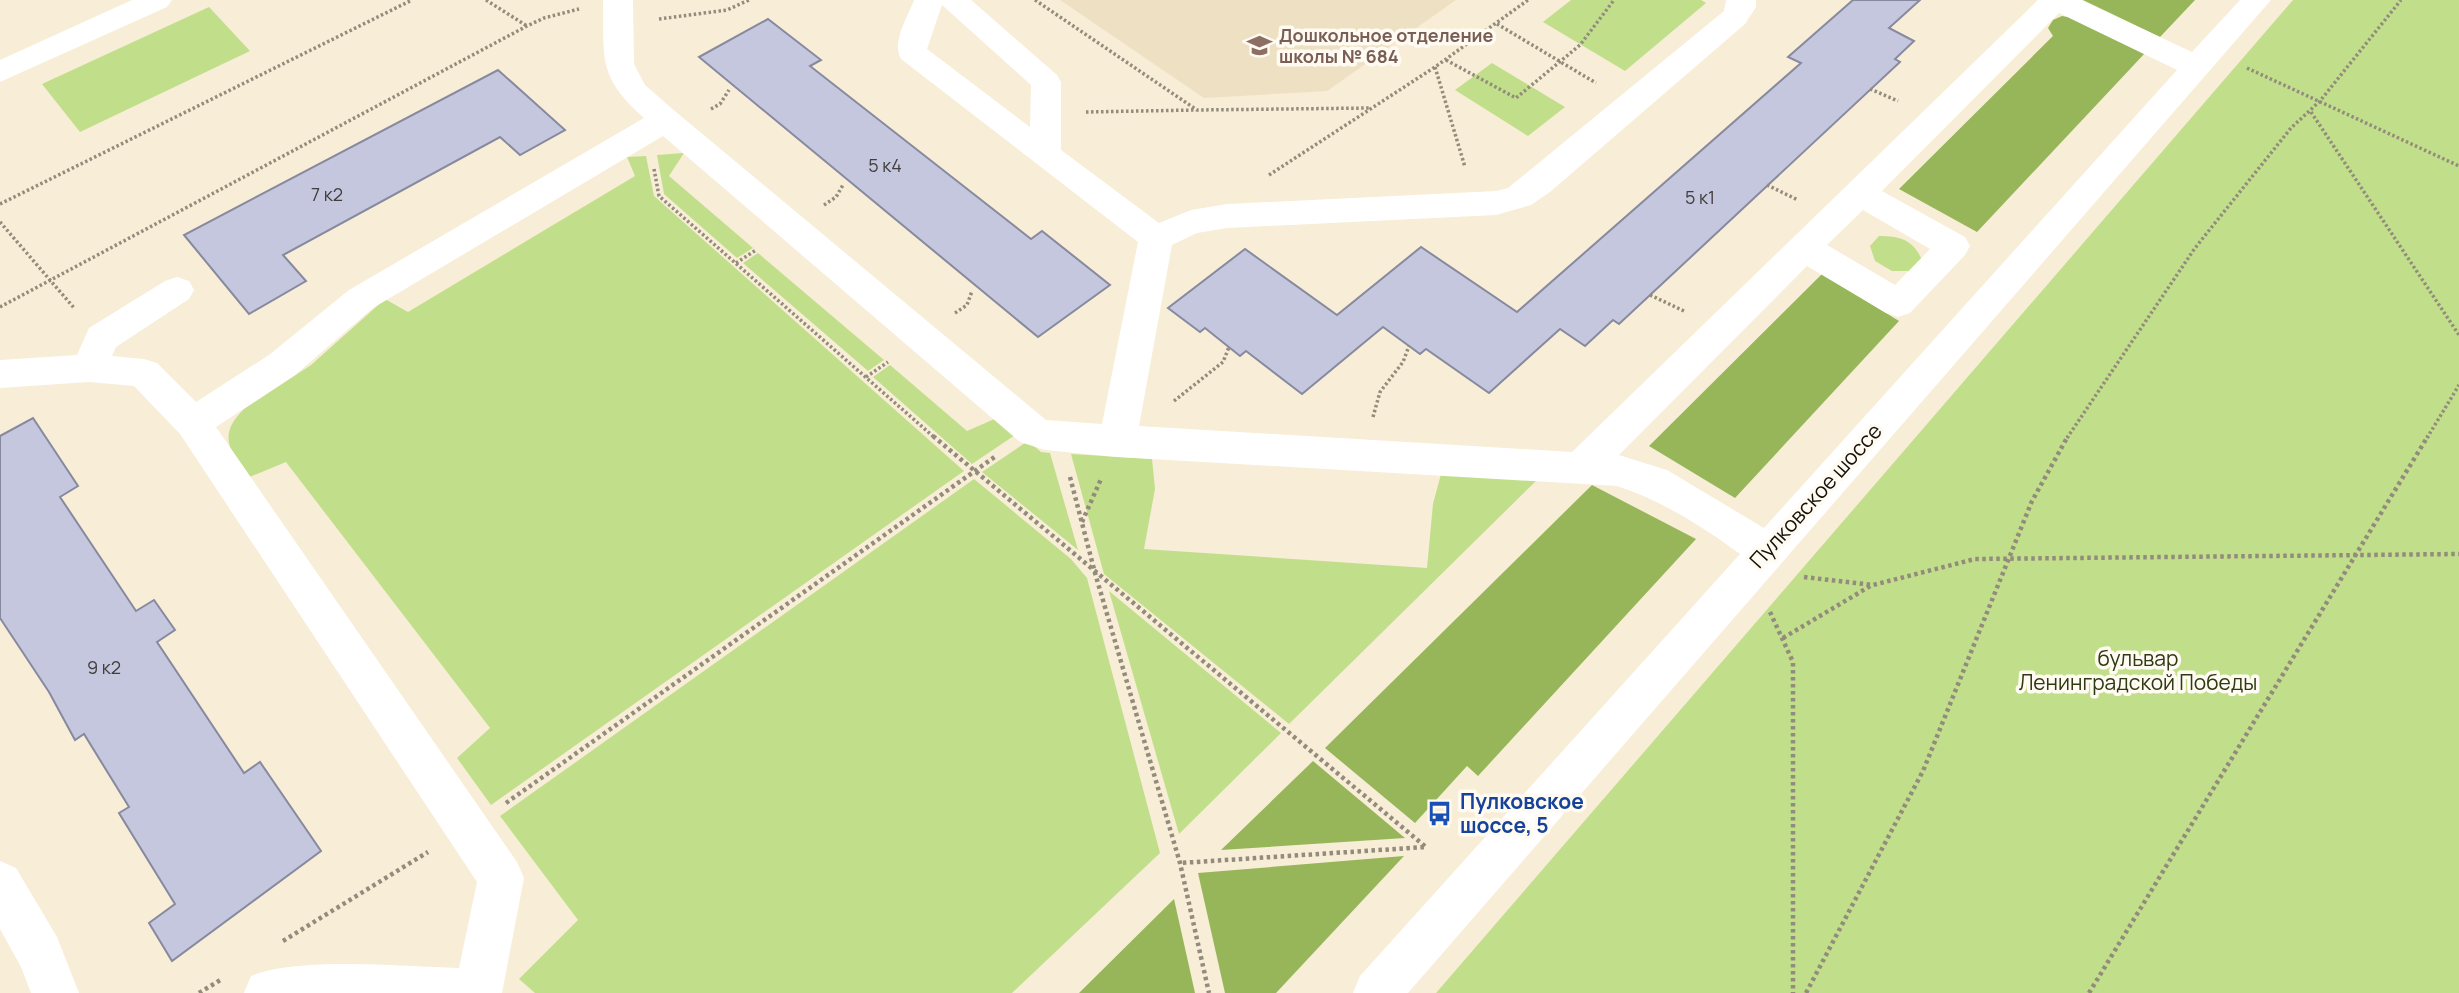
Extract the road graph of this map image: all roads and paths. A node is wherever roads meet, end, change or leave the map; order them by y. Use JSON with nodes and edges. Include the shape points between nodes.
{"nodes":[{"id":1,"x":157,"y":0,"type":"edge"},
{"id":2,"x":412,"y":0,"type":"edge"},
{"id":3,"x":486,"y":0,"type":"edge"},
{"id":4,"x":749,"y":0,"type":"edge"},
{"id":5,"x":929,"y":0,"type":"edge"},
{"id":6,"x":953,"y":0,"type":"edge"},
{"id":7,"x":1035,"y":0,"type":"edge"},
{"id":8,"x":1528,"y":0,"type":"edge"},
{"id":9,"x":1614,"y":0,"type":"edge"},
{"id":10,"x":1741,"y":0,"type":"edge"},
{"id":11,"x":2056,"y":0,"type":"edge"},
{"id":12,"x":2256,"y":0,"type":"edge"},
{"id":13,"x":2401,"y":0,"type":"edge"},
{"id":14,"x":609,"y":10,"type":"edge"},
{"id":15,"x":1497,"y":24,"type":"junction"},
{"id":16,"x":527,"y":26,"type":"junction"},
{"id":17,"x":2204,"y":59,"type":"junction"},
{"id":18,"x":1446,"y":60,"type":"junction"},
{"id":19,"x":1561,"y":61,"type":"junction"},
{"id":20,"x":1435,"y":67,"type":"junction"},
{"id":21,"x":0,"y":72,"type":"edge"},
{"id":22,"x":2320,"y":102,"type":"junction"},
{"id":23,"x":1632,"y":105,"type":"junction"},
{"id":24,"x":1372,"y":108,"type":"junction"},
{"id":25,"x":1197,"y":110,"type":"junction"},
{"id":26,"x":2311,"y":112,"type":"junction"},
{"id":27,"x":1048,"y":113,"type":"junction"},
{"id":28,"x":655,"y":125,"type":"junction"},
{"id":29,"x":1045,"y":154,"type":"junction"},
{"id":30,"x":2459,"y":166,"type":"edge"},
{"id":31,"x":1860,"y":193,"type":"junction"},
{"id":32,"x":0,"y":204,"type":"edge"},
{"id":33,"x":1475,"y":204,"type":"junction"},
{"id":34,"x":1227,"y":216,"type":"junction"},
{"id":35,"x":0,"y":222,"type":"edge"},
{"id":36,"x":1156,"y":238,"type":"junction"},
{"id":37,"x":1805,"y":248,"type":"junction"},
{"id":38,"x":49,"y":281,"type":"junction"},
{"id":39,"x":177,"y":290,"type":"dead end"},
{"id":40,"x":0,"y":307,"type":"edge"},
{"id":41,"x":2459,"y":335,"type":"edge"},
{"id":42,"x":1409,"y":346,"type":"dead end"},
{"id":43,"x":1229,"y":347,"type":"dead end"},
{"id":44,"x":96,"y":353,"type":"junction"},
{"id":45,"x":0,"y":374,"type":"edge"},
{"id":46,"x":2459,"y":385,"type":"edge"},
{"id":47,"x":193,"y":422,"type":"junction"},
{"id":48,"x":1046,"y":434,"type":"junction"},
{"id":49,"x":1117,"y":442,"type":"junction"},
{"id":50,"x":1373,"y":458,"type":"junction"},
{"id":51,"x":1581,"y":467,"type":"junction"},
{"id":52,"x":973,"y":471,"type":"junction"},
{"id":53,"x":2459,"y":554,"type":"edge"},
{"id":54,"x":2355,"y":555,"type":"junction"},
{"id":55,"x":2008,"y":559,"type":"junction"},
{"id":56,"x":1758,"y":561,"type":"junction"},
{"id":57,"x":1095,"y":573,"type":"junction"},
{"id":58,"x":1873,"y":585,"type":"junction"},
{"id":59,"x":1783,"y":638,"type":"junction"},
{"id":60,"x":469,"y":827,"type":"junction"},
{"id":61,"x":1180,"y":863,"type":"junction"},
{"id":62,"x":0,"y":884,"type":"edge"},
{"id":63,"x":281,"y":943,"type":"dead end"},
{"id":64,"x":251,"y":982,"type":"edge"},
{"id":65,"x":55,"y":993,"type":"edge"},
{"id":66,"x":199,"y":993,"type":"edge"},
{"id":67,"x":478,"y":993,"type":"edge"},
{"id":68,"x":1209,"y":993,"type":"edge"},
{"id":69,"x":1377,"y":993,"type":"edge"},
{"id":70,"x":1793,"y":993,"type":"edge"},
{"id":71,"x":1806,"y":993,"type":"edge"},
{"id":72,"x":2089,"y":993,"type":"edge"}],
"edges":[{"from":1,"to":21,"type":"street"},
{"from":2,"to":32,"type":"path"},
{"from":3,"to":16,"type":"path"},
{"from":4,"to":14,"type":"path","via":[[727,10]]},
{"from":5,"to":29,"type":"street","via":[[912,52]]},
{"from":6,"to":27,"type":"street","via":[[1038,72],[1046,82]]},
{"from":7,"to":25,"type":"path"},
{"from":8,"to":15,"type":"path"},
{"from":9,"to":19,"type":"path","via":[[1580,45]]},
{"from":10,"to":23,"type":"street","via":[[1735,17]]},
{"from":11,"to":17,"type":"street"},
{"from":11,"to":31,"type":"street"},
{"from":12,"to":17,"type":"street","name":"Пулковское шоссе"},
{"from":13,"to":22,"type":"path"},
{"from":14,"to":16,"type":"path","via":[[544,18]]},
{"from":14,"to":28,"type":"street","via":[[619,64]]},
{"from":15,"to":18,"type":"path"},
{"from":15,"to":19,"type":"path"},
{"from":16,"to":38,"type":"path"},
{"from":17,"to":22,"type":"path"},
{"from":17,"to":56,"type":"street","name":"Пулковское шоссе"},
{"from":18,"to":19,"type":"path","via":[[1516,98]]},
{"from":18,"to":20,"type":"path"},
{"from":19,"to":23,"type":"path"},
{"from":20,"to":24,"type":"path"},
{"from":20,"to":33,"type":"path"},
{"from":22,"to":26,"type":"path"},
{"from":22,"to":30,"type":"path"},
{"from":23,"to":33,"type":"street","via":[[1529,191]]},
{"from":24,"to":25,"type":"path"},
{"from":24,"to":34,"type":"path","via":[[1226,203]]},
{"from":25,"to":27,"type":"path"},
{"from":26,"to":41,"type":"path"},
{"from":26,"to":55,"type":"path","via":[[2291,128],[2187,259],[2067,438],[2032,501]]},
{"from":27,"to":29,"type":"street"},
{"from":28,"to":47,"type":"street","via":[[360,299],[282,365]]},
{"from":28,"to":48,"type":"street"},
{"from":28,"to":52,"type":"path","via":[[659,196]]},
{"from":29,"to":36,"type":"street"},
{"from":31,"to":37,"type":"street"},
{"from":31,"to":37,"type":"street","via":[[1953,246],[1898,304]]},
{"from":33,"to":34,"type":"street"},
{"from":34,"to":36,"type":"street","via":[[1191,222]]},
{"from":35,"to":38,"type":"path"},
{"from":36,"to":49,"type":"street"},
{"from":37,"to":51,"type":"street"},
{"from":38,"to":40,"type":"path"},
{"from":38,"to":44,"type":"path"},
{"from":39,"to":44,"type":"street"},
{"from":42,"to":50,"type":"path","via":[[1408,359],[1376,399]]},
{"from":43,"to":49,"type":"path","via":[[1223,362]]},
{"from":44,"to":45,"type":"street"},
{"from":44,"to":47,"type":"street","via":[[144,373]]},
{"from":46,"to":54,"type":"path"},
{"from":47,"to":60,"type":"street"},
{"from":48,"to":49,"type":"street"},
{"from":48,"to":52,"type":"path"},
{"from":48,"to":57,"type":"path"},
{"from":49,"to":50,"type":"street"},
{"from":50,"to":51,"type":"street"},
{"from":51,"to":56,"type":"street","via":[[1617,470],[1653,481],[1727,523]]},
{"from":52,"to":57,"type":"path"},
{"from":52,"to":60,"type":"path"},
{"from":53,"to":54,"type":"path"},
{"from":54,"to":55,"type":"path"},
{"from":54,"to":72,"type":"path"},
{"from":55,"to":58,"type":"path","via":[[1975,559]]},
{"from":55,"to":71,"type":"path","via":[[1923,771]]},
{"from":56,"to":58,"type":"path","via":[[1796,576]]},
{"from":56,"to":59,"type":"path"},
{"from":56,"to":69,"type":"street","name":"Пулковское шоссе"},
{"from":57,"to":61,"type":"path"},
{"from":57,"to":61,"type":"path","via":[[1426,847]]},
{"from":58,"to":59,"type":"path"},
{"from":59,"to":70,"type":"path","via":[[1793,662]]},
{"from":60,"to":63,"type":"path"},
{"from":60,"to":67,"type":"street","via":[[501,878]]},
{"from":61,"to":68,"type":"path"},
{"from":62,"to":65,"type":"street","via":[[40,954]]},
{"from":64,"to":66,"type":"path"},
{"from":64,"to":67,"type":"street"}]}
